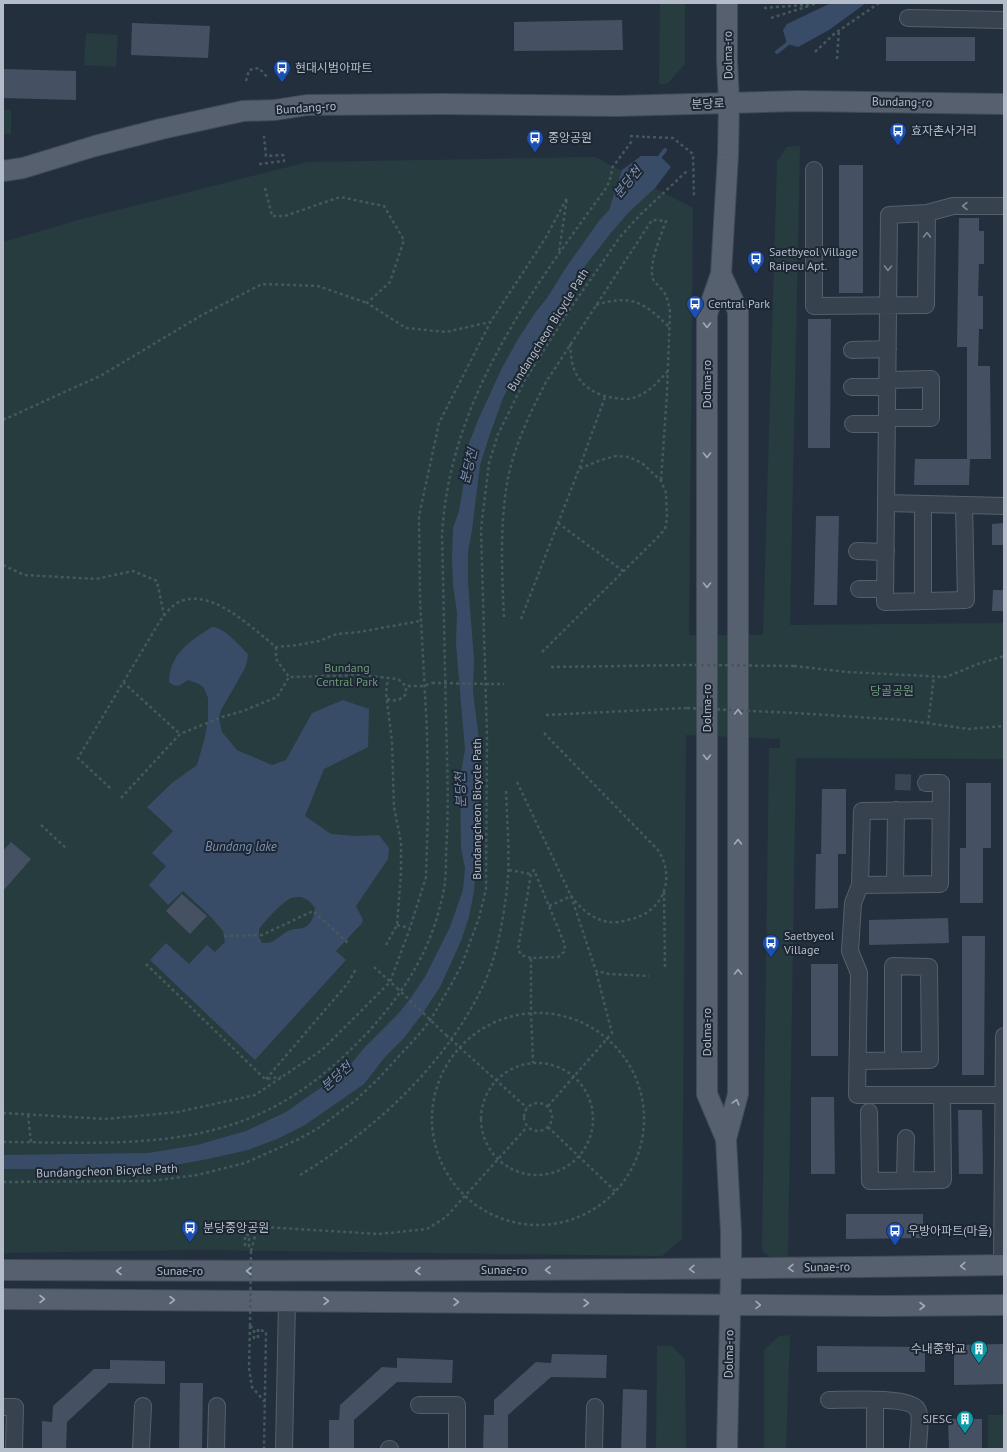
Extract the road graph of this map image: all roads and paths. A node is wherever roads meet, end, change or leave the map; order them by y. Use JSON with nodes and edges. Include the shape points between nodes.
{"nodes":[{"id":1,"x":727,"y":3,"type":"edge"},
{"id":2,"x":879,"y":3,"type":"edge"},
{"id":3,"x":817,"y":4,"type":"edge"},
{"id":4,"x":764,"y":8,"type":"dead end"},
{"id":5,"x":771,"y":18,"type":"dead end"},
{"id":6,"x":908,"y":18,"type":"dead end"},
{"id":7,"x":1004,"y":20,"type":"edge"},
{"id":8,"x":839,"y":30,"type":"junction"},
{"id":9,"x":815,"y":52,"type":"dead end"},
{"id":10,"x":837,"y":59,"type":"dead end"},
{"id":11,"x":267,"y":78,"type":"dead end"},
{"id":12,"x":246,"y":80,"type":"dead end"},
{"id":13,"x":729,"y":103,"type":"junction"},
{"id":14,"x":1004,"y":104,"type":"edge"},
{"id":15,"x":264,"y":136,"type":"dead end"},
{"id":16,"x":630,"y":136,"type":"dead end"},
{"id":17,"x":632,"y":141,"type":"dead end"},
{"id":18,"x":259,"y":164,"type":"dead end"},
{"id":19,"x":688,"y":170,"type":"dead end"},
{"id":20,"x":814,"y":170,"type":"dead end"},
{"id":21,"x":3,"y":171,"type":"edge"},
{"id":22,"x":265,"y":188,"type":"dead end"},
{"id":23,"x":694,"y":197,"type":"dead end"},
{"id":24,"x":1004,"y":206,"type":"edge"},
{"id":25,"x":927,"y":213,"type":"junction"},
{"id":26,"x":559,"y":252,"type":"junction"},
{"id":27,"x":721,"y":274,"type":"junction"},
{"id":28,"x":367,"y":303,"type":"junction"},
{"id":29,"x":596,"y":305,"type":"junction"},
{"id":30,"x":888,"y":306,"type":"junction"},
{"id":31,"x":491,"y":321,"type":"junction"},
{"id":32,"x":669,"y":328,"type":"junction"},
{"id":33,"x":570,"y":343,"type":"junction"},
{"id":34,"x":888,"y":349,"type":"junction"},
{"id":35,"x":852,"y":350,"type":"dead end"},
{"id":36,"x":668,"y":372,"type":"junction"},
{"id":37,"x":887,"y":383,"type":"junction"},
{"id":38,"x":852,"y":387,"type":"dead end"},
{"id":39,"x":605,"y":397,"type":"junction"},
{"id":40,"x":3,"y":420,"type":"edge"},
{"id":41,"x":887,"y":421,"type":"junction"},
{"id":42,"x":853,"y":424,"type":"dead end"},
{"id":43,"x":579,"y":469,"type":"junction"},
{"id":44,"x":661,"y":481,"type":"junction"},
{"id":45,"x":887,"y":503,"type":"junction"},
{"id":46,"x":923,"y":504,"type":"junction"},
{"id":47,"x":964,"y":505,"type":"junction"},
{"id":48,"x":1004,"y":506,"type":"edge"},
{"id":49,"x":558,"y":524,"type":"junction"},
{"id":50,"x":857,"y":551,"type":"dead end"},
{"id":51,"x":886,"y":552,"type":"junction"},
{"id":52,"x":3,"y":565,"type":"edge"},
{"id":53,"x":623,"y":571,"type":"junction"},
{"id":54,"x":859,"y":589,"type":"dead end"},
{"id":55,"x":885,"y":589,"type":"junction"},
{"id":56,"x":923,"y":601,"type":"junction"},
{"id":57,"x":164,"y":615,"type":"junction"},
{"id":58,"x":504,"y":618,"type":"dead end"},
{"id":59,"x":521,"y":619,"type":"dead end"},
{"id":60,"x":420,"y":621,"type":"junction"},
{"id":61,"x":276,"y":647,"type":"junction"},
{"id":62,"x":542,"y":652,"type":"dead end"},
{"id":63,"x":1004,"y":656,"type":"edge"},
{"id":64,"x":551,"y":667,"type":"dead end"},
{"id":65,"x":289,"y":677,"type":"junction"},
{"id":66,"x":388,"y":677,"type":"junction"},
{"id":67,"x":934,"y":677,"type":"junction"},
{"id":68,"x":123,"y":682,"type":"junction"},
{"id":69,"x":504,"y":684,"type":"dead end"},
{"id":70,"x":424,"y":685,"type":"junction"},
{"id":71,"x":406,"y":686,"type":"junction"},
{"id":72,"x":387,"y":699,"type":"junction"},
{"id":73,"x":546,"y":714,"type":"dead end"},
{"id":74,"x":928,"y":724,"type":"junction"},
{"id":75,"x":1004,"y":726,"type":"edge"},
{"id":76,"x":543,"y":732,"type":"dead end"},
{"id":77,"x":180,"y":734,"type":"junction"},
{"id":78,"x":517,"y":782,"type":"dead end"},
{"id":79,"x":926,"y":783,"type":"tunnel mouth"},
{"id":80,"x":110,"y":788,"type":"dead end"},
{"id":81,"x":506,"y":790,"type":"dead end"},
{"id":82,"x":121,"y":798,"type":"dead end"},
{"id":83,"x":896,"y":810,"type":"junction"},
{"id":84,"x":940,"y":810,"type":"junction"},
{"id":85,"x":41,"y":825,"type":"dead end"},
{"id":86,"x":67,"y":849,"type":"dead end"},
{"id":87,"x":509,"y":870,"type":"junction"},
{"id":88,"x":531,"y":874,"type":"junction"},
{"id":89,"x":860,"y":885,"type":"junction"},
{"id":90,"x":895,"y":885,"type":"junction"},
{"id":91,"x":664,"y":889,"type":"junction"},
{"id":92,"x":571,"y":896,"type":"junction"},
{"id":93,"x":549,"y":906,"type":"junction"},
{"id":94,"x":396,"y":925,"type":"junction"},
{"id":95,"x":410,"y":928,"type":"junction"},
{"id":96,"x":224,"y":936,"type":"dead end"},
{"id":97,"x":348,"y":943,"type":"dead end"},
{"id":98,"x":386,"y":945,"type":"dead end"},
{"id":99,"x":531,"y":958,"type":"junction"},
{"id":100,"x":146,"y":964,"type":"dead end"},
{"id":101,"x":374,"y":967,"type":"dead end"},
{"id":102,"x":665,"y":968,"type":"dead end"},
{"id":103,"x":356,"y":969,"type":"dead end"},
{"id":104,"x":596,"y":971,"type":"junction"},
{"id":105,"x":649,"y":976,"type":"dead end"},
{"id":106,"x":390,"y":982,"type":"junction"},
{"id":107,"x":531,"y":1013,"type":"junction"},
{"id":108,"x":1004,"y":1036,"type":"edge"},
{"id":109,"x":607,"y":1039,"type":"junction"},
{"id":110,"x":452,"y":1040,"type":"junction"},
{"id":111,"x":460,"y":1046,"type":"junction"},
{"id":112,"x":893,"y":1060,"type":"junction"},
{"id":113,"x":858,"y":1061,"type":"junction"},
{"id":114,"x":533,"y":1063,"type":"junction"},
{"id":115,"x":574,"y":1075,"type":"junction"},
{"id":116,"x":283,"y":1077,"type":"junction"},
{"id":117,"x":265,"y":1079,"type":"junction"},
{"id":118,"x":496,"y":1080,"type":"junction"},
{"id":119,"x":942,"y":1095,"type":"junction"},
{"id":120,"x":1004,"y":1095,"type":"edge"},
{"id":121,"x":548,"y":1106,"type":"junction"},
{"id":122,"x":526,"y":1108,"type":"junction"},
{"id":123,"x":869,"y":1112,"type":"dead end"},
{"id":124,"x":3,"y":1113,"type":"edge"},
{"id":125,"x":28,"y":1115,"type":"junction"},
{"id":126,"x":528,"y":1127,"type":"junction"},
{"id":127,"x":548,"y":1127,"type":"junction"},
{"id":128,"x":906,"y":1138,"type":"dead end"},
{"id":129,"x":726,"y":1140,"type":"junction"},
{"id":130,"x":3,"y":1142,"type":"edge"},
{"id":131,"x":31,"y":1142,"type":"junction"},
{"id":132,"x":580,"y":1157,"type":"junction"},
{"id":133,"x":498,"y":1160,"type":"junction"},
{"id":134,"x":1004,"y":1174,"type":"edge"},
{"id":135,"x":300,"y":1175,"type":"dead end"},
{"id":136,"x":905,"y":1180,"type":"junction"},
{"id":137,"x":3,"y":1182,"type":"edge"},
{"id":138,"x":615,"y":1191,"type":"junction"},
{"id":139,"x":465,"y":1196,"type":"junction"},
{"id":140,"x":244,"y":1246,"type":"dead end"},
{"id":141,"x":251,"y":1251,"type":"junction"},
{"id":142,"x":1003,"y":1265,"type":"edge"},
{"id":143,"x":731,"y":1269,"type":"junction"},
{"id":144,"x":3,"y":1270,"type":"edge"},
{"id":145,"x":3,"y":1299,"type":"edge"},
{"id":146,"x":287,"y":1301,"type":"junction"},
{"id":147,"x":730,"y":1304,"type":"junction"},
{"id":148,"x":1004,"y":1305,"type":"edge"},
{"id":149,"x":250,"y":1326,"type":"junction"},
{"id":150,"x":829,"y":1400,"type":"dead end"},
{"id":151,"x":875,"y":1400,"type":"junction"},
{"id":152,"x":265,"y":1402,"type":"junction"},
{"id":153,"x":419,"y":1405,"type":"dead end"},
{"id":154,"x":143,"y":1406,"type":"dead end"},
{"id":155,"x":217,"y":1406,"type":"dead end"},
{"id":156,"x":3,"y":1407,"type":"edge"},
{"id":157,"x":595,"y":1407,"type":"dead end"},
{"id":158,"x":10,"y":1448,"type":"edge"},
{"id":159,"x":727,"y":1448,"type":"edge"},
{"id":160,"x":141,"y":1449,"type":"edge"},
{"id":161,"x":216,"y":1449,"type":"edge"},
{"id":162,"x":264,"y":1449,"type":"edge"},
{"id":163,"x":284,"y":1449,"type":"edge"},
{"id":164,"x":457,"y":1449,"type":"edge"},
{"id":165,"x":594,"y":1449,"type":"edge"},
{"id":166,"x":875,"y":1449,"type":"edge"},
{"id":167,"x":918,"y":1449,"type":"edge"}],
"edges":[{"from":1,"to":13,"type":"main road","name":"Dolma-ro"},
{"from":2,"to":8,"type":"path"},
{"from":3,"to":4,"type":"path"},
{"from":3,"to":5,"type":"path"},
{"from":6,"to":7,"type":"lane"},
{"from":8,"to":9,"type":"path"},
{"from":8,"to":10,"type":"path"},
{"from":11,"to":12,"type":"path","via":[[259,68],[249,70]]},
{"from":13,"to":14,"type":"main road","name":"Bundang-ro","via":[[799,101]]},
{"from":13,"to":21,"type":"main road","name":"분당로","via":[[617,106],[307,105],[243,111],[154,131],[23,168]]},
{"from":13,"to":27,"type":"main road","name":"Dolma-ro"},
{"from":15,"to":18,"type":"path","via":[[266,156],[283,155],[284,161]]},
{"from":16,"to":23,"type":"path","bridge":true,"via":[[674,138],[693,154]]},
{"from":17,"to":26,"type":"path","via":[[612,168],[607,187]]},
{"from":19,"to":137,"type":"path","name":"Bundangcheon Bicycle Path","via":[[620,237],[568,312],[525,380],[498,434],[491,456],[481,529],[487,737],[486,889],[479,918],[462,964],[431,1019],[356,1100],[317,1129],[245,1163],[197,1176],[151,1181]]},
{"from":20,"to":30,"type":"lane","via":[[814,306]]},
{"from":22,"to":28,"type":"path","via":[[272,216],[285,216],[340,198],[384,206],[404,240],[390,282]]},
{"from":24,"to":25,"type":"lane","one_way":true,"via":[[954,206]]},
{"from":25,"to":30,"type":"lane","one_way":true,"via":[[889,215]]},
{"from":30,"to":25,"type":"lane","one_way":true,"via":[[926,305]]},
{"from":26,"to":31,"type":"path","via":[[567,198],[545,239]]},
{"from":26,"to":131,"type":"path","via":[[490,363],[464,424],[450,479],[442,536],[448,814],[445,875],[444,888],[429,940],[412,974],[385,1013],[325,1074],[285,1101],[258,1115],[238,1123],[172,1138],[129,1142]]},
{"from":129,"to":27,"type":"main road","name":"Dolma-ro","one_way":true,"via":[[738,1094],[738,311]]},
{"from":27,"to":129,"type":"main road","name":"Dolma-ro","one_way":true,"via":[[707,314],[707,1094]]},
{"from":28,"to":31,"type":"path","via":[[406,328],[446,332]]},
{"from":28,"to":40,"type":"path","via":[[318,286],[262,284],[202,315],[102,375]]},
{"from":29,"to":32,"type":"path","via":[[618,299],[630,300],[650,310]]},
{"from":29,"to":32,"type":"path","via":[[652,220],[666,221],[652,272],[668,302]]},
{"from":29,"to":33,"type":"path"},
{"from":30,"to":34,"type":"lane"},
{"from":31,"to":60,"type":"path","via":[[439,423],[419,516]]},
{"from":32,"to":36,"type":"path"},
{"from":33,"to":39,"type":"path","via":[[574,369],[579,378],[586,386]]},
{"from":33,"to":58,"type":"path","via":[[534,404],[513,458],[506,489],[504,516]]},
{"from":34,"to":35,"type":"lane"},
{"from":34,"to":37,"type":"lane"},
{"from":36,"to":39,"type":"path","via":[[657,384],[635,398],[627,400]]},
{"from":36,"to":44,"type":"path"},
{"from":37,"to":38,"type":"lane"},
{"from":37,"to":41,"type":"lane"},
{"from":37,"to":41,"type":"lane","via":[[931,379],[931,418]]},
{"from":39,"to":43,"type":"path"},
{"from":41,"to":42,"type":"lane"},
{"from":41,"to":45,"type":"lane"},
{"from":43,"to":44,"type":"path","via":[[616,456],[629,457],[642,463]]},
{"from":43,"to":49,"type":"path"},
{"from":44,"to":53,"type":"path","via":[[667,505],[665,529]]},
{"from":45,"to":46,"type":"lane"},
{"from":45,"to":51,"type":"lane"},
{"from":46,"to":47,"type":"lane"},
{"from":46,"to":56,"type":"lane"},
{"from":47,"to":48,"type":"lane"},
{"from":47,"to":56,"type":"lane","via":[[966,600]]},
{"from":49,"to":53,"type":"path"},
{"from":49,"to":59,"type":"path"},
{"from":50,"to":51,"type":"lane"},
{"from":51,"to":55,"type":"lane"},
{"from":52,"to":57,"type":"path","via":[[24,575],[60,577],[96,578],[134,571],[157,581]]},
{"from":53,"to":62,"type":"path"},
{"from":54,"to":55,"type":"lane"},
{"from":55,"to":56,"type":"lane","via":[[885,602]]},
{"from":57,"to":61,"type":"path","via":[[177,603],[187,600],[216,603],[246,622]]},
{"from":57,"to":68,"type":"path"},
{"from":60,"to":61,"type":"path"},
{"from":60,"to":70,"type":"path"},
{"from":61,"to":65,"type":"path","via":[[276,659]]},
{"from":63,"to":67,"type":"path","via":[[946,677]]},
{"from":64,"to":67,"type":"path","bridge":true,"via":[[794,666]]},
{"from":65,"to":66,"type":"path"},
{"from":65,"to":77,"type":"path","via":[[276,697]]},
{"from":66,"to":71,"type":"path","via":[[398,679]]},
{"from":66,"to":72,"type":"path"},
{"from":67,"to":74,"type":"path"},
{"from":68,"to":77,"type":"path"},
{"from":68,"to":80,"type":"path","via":[[78,758]]},
{"from":69,"to":70,"type":"path","bridge":true},
{"from":70,"to":71,"type":"path"},
{"from":70,"to":95,"type":"path","via":[[427,748],[426,877]]},
{"from":71,"to":72,"type":"path","via":[[406,694],[400,699]]},
{"from":72,"to":94,"type":"path","via":[[392,741],[394,807],[401,842]]},
{"from":73,"to":74,"type":"path","bridge":true,"via":[[687,708],[904,720]]},
{"from":74,"to":75,"type":"path","via":[[968,729]]},
{"from":76,"to":91,"type":"path","via":[[658,850],[667,870]]},
{"from":77,"to":82,"type":"path"},
{"from":78,"to":92,"type":"path"},
{"from":79,"to":84,"type":"lane","via":[[941,783]]},
{"from":81,"to":87,"type":"path"},
{"from":83,"to":84,"type":"lane"},
{"from":83,"to":89,"type":"lane","via":[[862,811]]},
{"from":83,"to":90,"type":"lane"},
{"from":84,"to":90,"type":"lane","via":[[940,884]]},
{"from":85,"to":86,"type":"path"},
{"from":87,"to":88,"type":"path"},
{"from":87,"to":110,"type":"path","via":[[490,969],[481,991]]},
{"from":88,"to":93,"type":"path","via":[[534,870]]},
{"from":88,"to":99,"type":"path","via":[[518,949],[521,955]]},
{"from":89,"to":90,"type":"lane"},
{"from":89,"to":113,"type":"lane","via":[[853,903],[850,951],[859,973]]},
{"from":91,"to":92,"type":"path","via":[[657,905],[646,914],[620,922],[608,922],[597,918],[578,906]]},
{"from":91,"to":102,"type":"path"},
{"from":92,"to":93,"type":"path"},
{"from":92,"to":104,"type":"path"},
{"from":93,"to":99,"type":"path","via":[[565,945],[564,952],[558,957]]},
{"from":94,"to":95,"type":"path"},
{"from":94,"to":98,"type":"path"},
{"from":95,"to":106,"type":"path"},
{"from":96,"to":97,"type":"path","via":[[262,935],[313,911]]},
{"from":99,"to":107,"type":"path"},
{"from":100,"to":117,"type":"path"},
{"from":101,"to":106,"type":"path"},
{"from":103,"to":117,"type":"path","via":[[348,984]]},
{"from":104,"to":105,"type":"path"},
{"from":104,"to":109,"type":"path","via":[[612,1034]]},
{"from":106,"to":110,"type":"path","bridge":true},
{"from":106,"to":116,"type":"path","via":[[322,1050]]},
{"from":107,"to":109,"type":"path","via":[[558,1014],[592,1026]]},
{"from":107,"to":111,"type":"path","via":[[522,1013],[488,1024]]},
{"from":107,"to":114,"type":"path"},
{"from":108,"to":120,"type":"lane"},
{"from":109,"to":115,"type":"path"},
{"from":109,"to":138,"type":"path","via":[[619,1049],[637,1079],[645,1114],[640,1150],[624,1182]]},
{"from":110,"to":111,"type":"path"},
{"from":110,"to":135,"type":"path","via":[[418,1080],[371,1126]]},
{"from":111,"to":118,"type":"path"},
{"from":111,"to":139,"type":"path","via":[[441,1074],[432,1106],[433,1139],[444,1170]]},
{"from":112,"to":112,"type":"lane","via":[[930,1060],[929,967],[893,966]]},
{"from":112,"to":113,"type":"lane"},
{"from":113,"to":119,"type":"lane","via":[[857,1095]]},
{"from":114,"to":115,"type":"path","via":[[543,1062],[560,1066]]},
{"from":114,"to":118,"type":"path","via":[[510,1069]]},
{"from":115,"to":121,"type":"path"},
{"from":115,"to":132,"type":"path","via":[[586,1089],[593,1106],[594,1124],[590,1142]]},
{"from":116,"to":117,"type":"path"},
{"from":116,"to":125,"type":"path","via":[[255,1095],[178,1112],[106,1119]]},
{"from":118,"to":122,"type":"path"},
{"from":118,"to":133,"type":"path","via":[[486,1094],[481,1111],[481,1129],[487,1146]]},
{"from":119,"to":120,"type":"lane"},
{"from":119,"to":136,"type":"lane","via":[[943,1180]]},
{"from":120,"to":134,"type":"lane"},
{"from":121,"to":122,"type":"path","via":[[539,1102]]},
{"from":121,"to":127,"type":"path","via":[[553,1119]]},
{"from":122,"to":126,"type":"path","via":[[524,1118]]},
{"from":123,"to":136,"type":"lane","via":[[870,1181]]},
{"from":124,"to":125,"type":"path"},
{"from":125,"to":131,"type":"path"},
{"from":126,"to":127,"type":"path","via":[[536,1131]]},
{"from":126,"to":133,"type":"path"},
{"from":127,"to":132,"type":"path"},
{"from":128,"to":136,"type":"lane"},
{"from":129,"to":143,"type":"main road","name":"Dolma-ro"},
{"from":130,"to":131,"type":"path"},
{"from":132,"to":133,"type":"path","via":[[565,1169],[548,1175],[530,1176],[513,1170]]},
{"from":132,"to":138,"type":"path"},
{"from":133,"to":139,"type":"path"},
{"from":134,"to":142,"type":"lane"},
{"from":138,"to":139,"type":"path","via":[[598,1207],[565,1222],[529,1225],[495,1216]]},
{"from":139,"to":141,"type":"path","via":[[446,1217],[427,1229],[379,1234],[264,1227],[256,1233]]},
{"from":140,"to":141,"type":"path","bridge":true,"via":[[245,1235],[249,1235]]},
{"from":141,"to":149,"type":"path","bridge":true},
{"from":142,"to":143,"type":"main road","name":"Sunae-ro","one_way":true},
{"from":143,"to":144,"type":"main road","name":"Sunae-ro","one_way":true,"via":[[288,1272]]},
{"from":143,"to":147,"type":"main road","name":"Dolma-ro"},
{"from":145,"to":146,"type":"main road","one_way":true},
{"from":146,"to":147,"type":"main road","one_way":true},
{"from":146,"to":163,"type":"lane"},
{"from":147,"to":148,"type":"main road","one_way":true},
{"from":147,"to":159,"type":"main road","name":"Dolma-ro"},
{"from":149,"to":152,"type":"path","via":[[249,1368],[252,1387]]},
{"from":149,"to":152,"type":"path","via":[[254,1329],[254,1338],[258,1338],[258,1329],[266,1332]]},
{"from":150,"to":151,"type":"lane"},
{"from":151,"to":166,"type":"lane"},
{"from":151,"to":167,"type":"lane","via":[[911,1403],[917,1409]]},
{"from":152,"to":162,"type":"path"},
{"from":153,"to":164,"type":"lane","via":[[457,1405]]},
{"from":154,"to":160,"type":"lane"},
{"from":155,"to":161,"type":"lane"},
{"from":156,"to":158,"type":"lane","via":[[15,1407]]},
{"from":157,"to":165,"type":"lane"}]}
